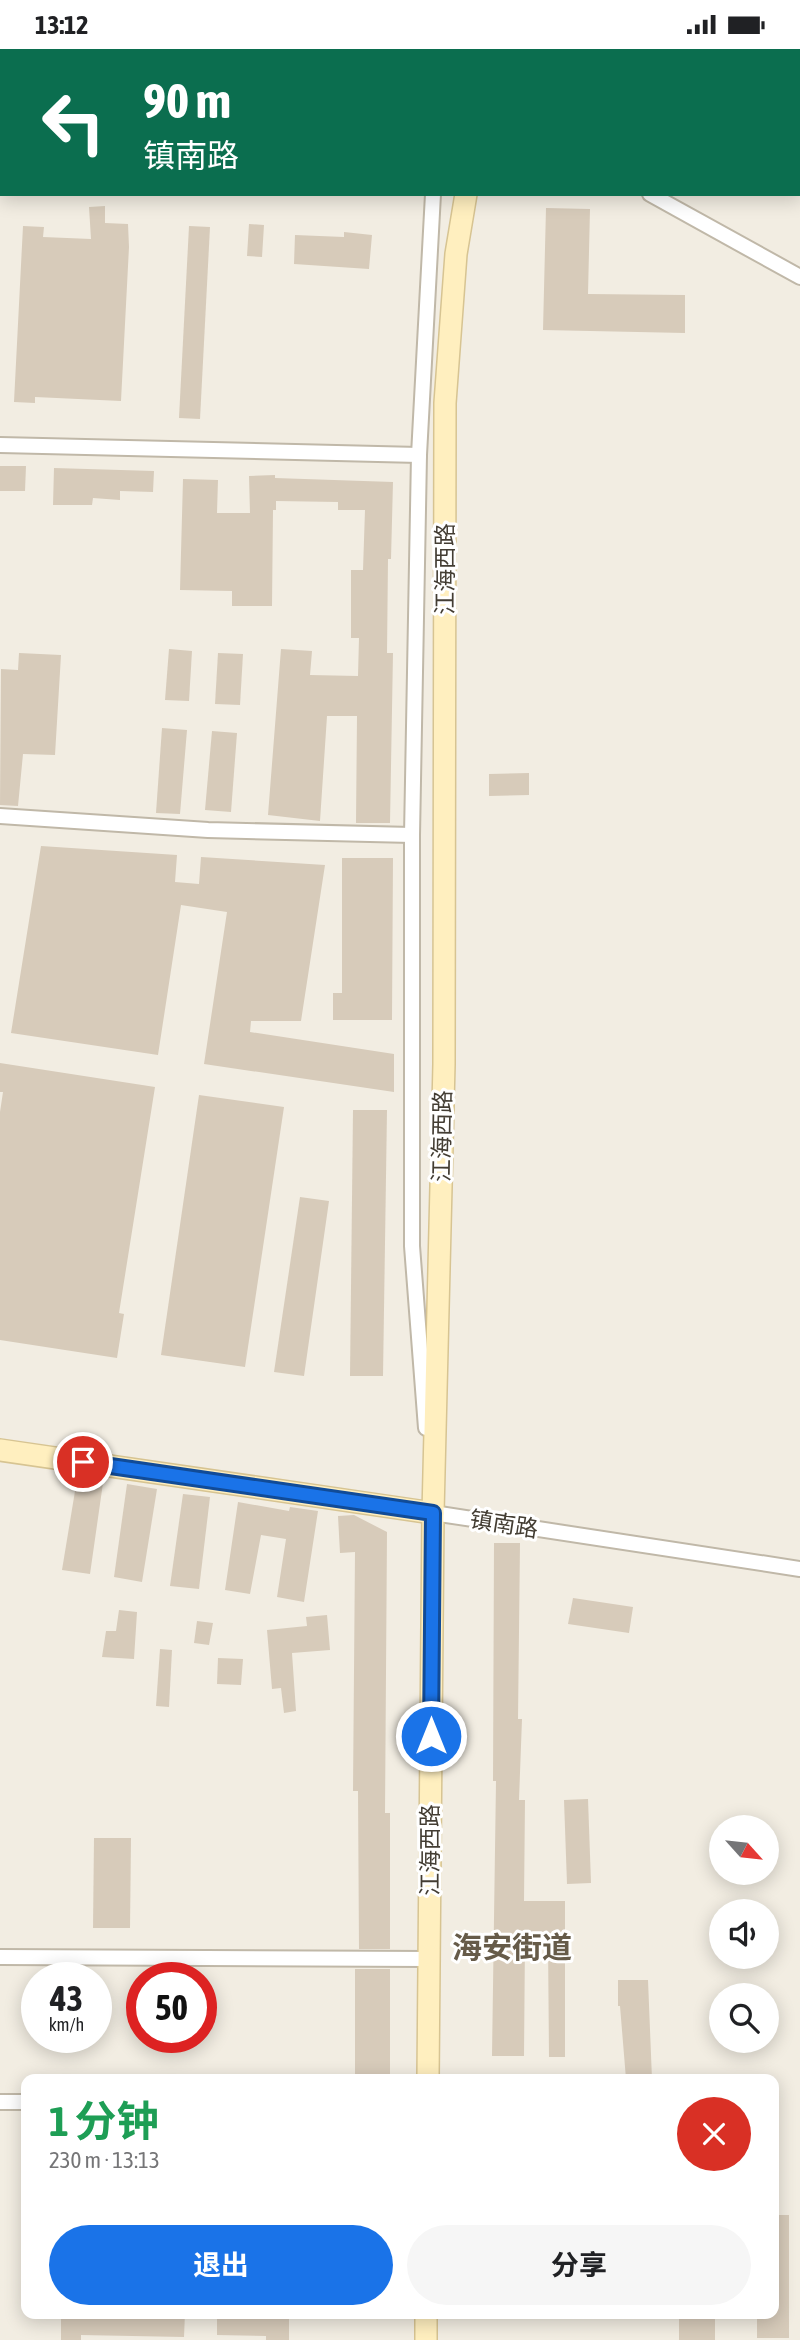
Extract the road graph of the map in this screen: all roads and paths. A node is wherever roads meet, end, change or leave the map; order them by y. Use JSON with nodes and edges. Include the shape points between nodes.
{"nodes":[{"id":1,"x":432,"y":196,"type":"edge"},
{"id":2,"x":466,"y":196,"type":"edge"},
{"id":3,"x":654,"y":196,"type":"edge"},
{"id":4,"x":800,"y":277,"type":"edge"},
{"id":5,"x":0,"y":445,"type":"edge"},
{"id":6,"x":419,"y":454,"type":"junction"},
{"id":7,"x":0,"y":816,"type":"edge"},
{"id":8,"x":412,"y":835,"type":"junction"},
{"id":9,"x":0,"y":1450,"type":"edge"},
{"id":10,"x":433,"y":1513,"type":"junction"},
{"id":11,"x":800,"y":1569,"type":"edge"},
{"id":12,"x":0,"y":1957,"type":"edge"},
{"id":13,"x":429,"y":1959,"type":"junction"},
{"id":14,"x":428,"y":2074,"type":"edge"},
{"id":15,"x":0,"y":2102,"type":"edge"},
{"id":16,"x":21,"y":2102,"type":"edge"},
{"id":17,"x":426,"y":2319,"type":"edge"},
{"id":18,"x":426,"y":2340,"type":"edge"}],
"edges":[{"from":1,"to":6,"type":"street"},
{"from":2,"to":10,"type":"main road","name":"江海西路","via":[[456,254],[445,403],[444,1064]]},
{"from":3,"to":4,"type":"street"},
{"from":5,"to":6,"type":"street"},
{"from":6,"to":8,"type":"street"},
{"from":7,"to":8,"type":"street","via":[[208,830]]},
{"from":8,"to":10,"type":"street","via":[[412,1246]]},
{"from":9,"to":10,"type":"main road","name":"镇南路"},
{"from":10,"to":11,"type":"street","name":"镇南路"},
{"from":10,"to":13,"type":"main road","name":"江海西路"},
{"from":12,"to":13,"type":"street"},
{"from":13,"to":14,"type":"main road","name":"江海西路"},
{"from":15,"to":16,"type":"street"},
{"from":17,"to":18,"type":"main road"}]}
